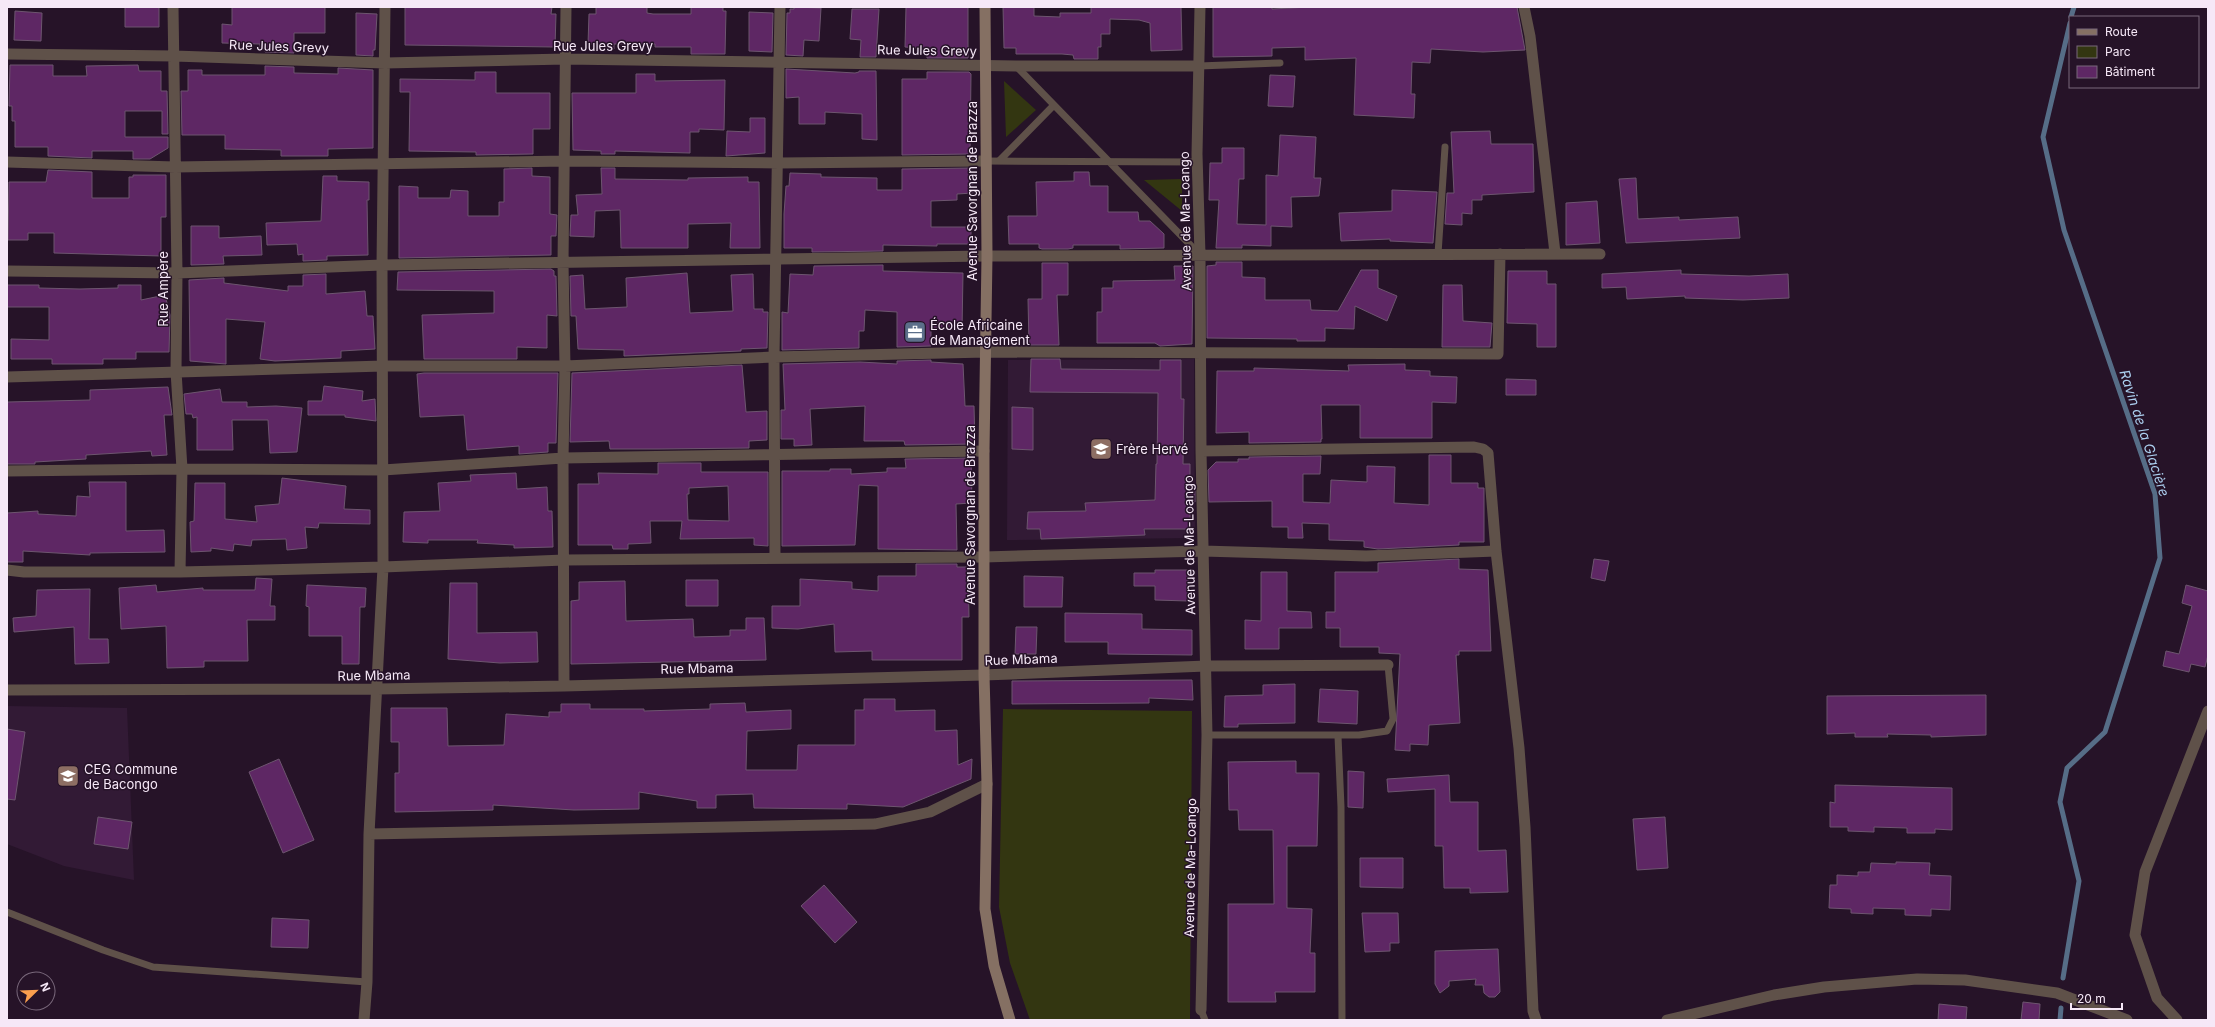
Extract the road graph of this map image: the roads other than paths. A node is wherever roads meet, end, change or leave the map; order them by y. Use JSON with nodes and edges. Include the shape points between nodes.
{"nodes":[{"id":1,"x":173,"y":7,"type":"edge"},
{"id":2,"x":386,"y":7,"type":"edge"},
{"id":3,"x":566,"y":7,"type":"edge"},
{"id":4,"x":780,"y":7,"type":"edge"},
{"id":5,"x":985,"y":7,"type":"edge"},
{"id":6,"x":1200,"y":7,"type":"edge"},
{"id":7,"x":1524,"y":7,"type":"edge"},
{"id":8,"x":7,"y":54,"type":"edge"},
{"id":9,"x":174,"y":56,"type":"junction"},
{"id":10,"x":566,"y":59,"type":"junction"},
{"id":11,"x":779,"y":61,"type":"junction"},
{"id":12,"x":1280,"y":62,"type":"dead end"},
{"id":13,"x":386,"y":63,"type":"junction"},
{"id":14,"x":986,"y":65,"type":"junction"},
{"id":15,"x":1016,"y":66,"type":"junction"},
{"id":16,"x":1199,"y":66,"type":"junction"},
{"id":17,"x":1053,"y":106,"type":"junction"},
{"id":18,"x":1445,"y":146,"type":"dead end"},
{"id":19,"x":565,"y":160,"type":"junction"},
{"id":20,"x":986,"y":161,"type":"junction"},
{"id":21,"x":999,"y":161,"type":"junction"},
{"id":22,"x":7,"y":162,"type":"edge"},
{"id":23,"x":1109,"y":162,"type":"junction"},
{"id":24,"x":1197,"y":162,"type":"junction"},
{"id":25,"x":385,"y":163,"type":"junction"},
{"id":26,"x":779,"y":163,"type":"junction"},
{"id":27,"x":175,"y":167,"type":"junction"},
{"id":28,"x":1438,"y":254,"type":"junction"},
{"id":29,"x":1500,"y":254,"type":"junction"},
{"id":30,"x":1555,"y":254,"type":"junction"},
{"id":31,"x":1600,"y":254,"type":"dead end"},
{"id":32,"x":1200,"y":255,"type":"junction"},
{"id":33,"x":987,"y":256,"type":"junction"},
{"id":34,"x":776,"y":260,"type":"junction"},
{"id":35,"x":563,"y":263,"type":"junction"},
{"id":36,"x":382,"y":265,"type":"junction"},
{"id":37,"x":7,"y":271,"type":"edge"},
{"id":38,"x":177,"y":274,"type":"junction"},
{"id":39,"x":1200,"y":351,"type":"junction"},
{"id":40,"x":986,"y":352,"type":"junction"},
{"id":41,"x":774,"y":357,"type":"junction"},
{"id":42,"x":383,"y":366,"type":"junction"},
{"id":43,"x":566,"y":366,"type":"junction"},
{"id":44,"x":176,"y":370,"type":"junction"},
{"id":45,"x":7,"y":377,"type":"edge"},
{"id":46,"x":984,"y":451,"type":"junction"},
{"id":47,"x":1201,"y":451,"type":"junction"},
{"id":48,"x":774,"y":455,"type":"junction"},
{"id":49,"x":563,"y":458,"type":"junction"},
{"id":50,"x":182,"y":469,"type":"junction"},
{"id":51,"x":384,"y":470,"type":"junction"},
{"id":52,"x":7,"y":471,"type":"edge"},
{"id":53,"x":1203,"y":551,"type":"junction"},
{"id":54,"x":1496,"y":551,"type":"junction"},
{"id":55,"x":775,"y":557,"type":"junction"},
{"id":56,"x":984,"y":557,"type":"junction"},
{"id":57,"x":564,"y":560,"type":"junction"},
{"id":58,"x":383,"y":567,"type":"junction"},
{"id":59,"x":7,"y":570,"type":"edge"},
{"id":60,"x":180,"y":572,"type":"junction"},
{"id":61,"x":1388,"y":665,"type":"joint"},
{"id":62,"x":1206,"y":666,"type":"junction"},
{"id":63,"x":984,"y":675,"type":"junction"},
{"id":64,"x":564,"y":686,"type":"junction"},
{"id":65,"x":377,"y":689,"type":"junction"},
{"id":66,"x":7,"y":690,"type":"edge"},
{"id":67,"x":2208,"y":711,"type":"edge"},
{"id":68,"x":1206,"y":734,"type":"junction"},
{"id":69,"x":1338,"y":736,"type":"junction"},
{"id":70,"x":986,"y":784,"type":"junction"},
{"id":71,"x":369,"y":834,"type":"junction"},
{"id":72,"x":7,"y":912,"type":"edge"},
{"id":73,"x":367,"y":982,"type":"junction"},
{"id":74,"x":1203,"y":1015,"type":"edge"},
{"id":75,"x":364,"y":1020,"type":"edge"},
{"id":76,"x":1010,"y":1020,"type":"edge"},
{"id":77,"x":1342,"y":1020,"type":"edge"},
{"id":78,"x":1536,"y":1020,"type":"edge"},
{"id":79,"x":1667,"y":1020,"type":"edge"},
{"id":80,"x":2127,"y":1020,"type":"edge"},
{"id":81,"x":2177,"y":1020,"type":"edge"}],
"edges":[{"from":1,"to":9,"type":"street","name":"Rue Ampère"},
{"from":2,"to":13,"type":"street"},
{"from":3,"to":10,"type":"street"},
{"from":4,"to":11,"type":"street"},
{"from":5,"to":14,"type":"main road","name":"Avenue Savorgnan de Brazza"},
{"from":6,"to":16,"type":"street","name":"Avenue de Ma-Loango"},
{"from":7,"to":30,"type":"street","via":[[1530,36]]},
{"from":8,"to":9,"type":"street","name":"Rue Jules Grevy"},
{"from":9,"to":13,"type":"street","name":"Rue Jules Grevy"},
{"from":9,"to":27,"type":"street","name":"Rue Ampère"},
{"from":10,"to":11,"type":"street","name":"Rue Jules Grevy"},
{"from":10,"to":13,"type":"street","name":"Rue Jules Grevy"},
{"from":10,"to":19,"type":"street"},
{"from":11,"to":14,"type":"street","name":"Rue Jules Grevy"},
{"from":11,"to":26,"type":"street"},
{"from":12,"to":16,"type":"lane"},
{"from":13,"to":25,"type":"street"},
{"from":14,"to":15,"type":"street","name":"Rue Jules Grevy"},
{"from":14,"to":20,"type":"main road","name":"Avenue Savorgnan de Brazza"},
{"from":15,"to":16,"type":"street","name":"Rue Jules Grevy"},
{"from":15,"to":17,"type":"lane"},
{"from":16,"to":24,"type":"street","name":"Avenue de Ma-Loango"},
{"from":17,"to":21,"type":"lane"},
{"from":17,"to":23,"type":"lane"},
{"from":18,"to":28,"type":"lane"},
{"from":19,"to":25,"type":"street"},
{"from":19,"to":26,"type":"street"},
{"from":19,"to":35,"type":"street"},
{"from":20,"to":21,"type":"lane"},
{"from":20,"to":26,"type":"street"},
{"from":20,"to":33,"type":"main road","name":"Avenue Savorgnan de Brazza"},
{"from":21,"to":23,"type":"lane"},
{"from":22,"to":27,"type":"street"},
{"from":23,"to":24,"type":"lane"},
{"from":23,"to":32,"type":"lane"},
{"from":24,"to":32,"type":"street","name":"Avenue de Ma-Loango"},
{"from":25,"to":27,"type":"street"},
{"from":25,"to":36,"type":"street"},
{"from":26,"to":34,"type":"street"},
{"from":27,"to":38,"type":"street","name":"Rue Ampère"},
{"from":28,"to":29,"type":"street"},
{"from":28,"to":32,"type":"street"},
{"from":29,"to":30,"type":"street"},
{"from":29,"to":39,"type":"street","via":[[1498,354]]},
{"from":30,"to":31,"type":"street"},
{"from":32,"to":33,"type":"street"},
{"from":32,"to":39,"type":"street","name":"Avenue de Ma-Loango"},
{"from":33,"to":34,"type":"street"},
{"from":33,"to":40,"type":"main road","name":"Avenue Savorgnan de Brazza"},
{"from":34,"to":35,"type":"street"},
{"from":34,"to":41,"type":"street"},
{"from":35,"to":36,"type":"street"},
{"from":35,"to":43,"type":"street"},
{"from":36,"to":38,"type":"street"},
{"from":36,"to":42,"type":"street"},
{"from":37,"to":38,"type":"street"},
{"from":38,"to":44,"type":"street","name":"Rue Ampère"},
{"from":39,"to":40,"type":"street"},
{"from":39,"to":47,"type":"street","name":"Avenue de Ma-Loango"},
{"from":40,"to":41,"type":"street"},
{"from":40,"to":46,"type":"main road","name":"Avenue Savorgnan de Brazza"},
{"from":41,"to":43,"type":"street"},
{"from":41,"to":48,"type":"street"},
{"from":42,"to":43,"type":"street"},
{"from":42,"to":44,"type":"street"},
{"from":42,"to":51,"type":"street"},
{"from":43,"to":49,"type":"street"},
{"from":44,"to":45,"type":"street"},
{"from":44,"to":50,"type":"street","name":"Rue Ampère"},
{"from":46,"to":48,"type":"street"},
{"from":46,"to":56,"type":"main road","name":"Avenue Savorgnan de Brazza"},
{"from":47,"to":53,"type":"street","name":"Avenue de Ma-Loango"},
{"from":47,"to":54,"type":"street","via":[[1410,447],[1483,449],[1488,454],[1490,462]]},
{"from":48,"to":49,"type":"street"},
{"from":48,"to":55,"type":"street"},
{"from":49,"to":51,"type":"street"},
{"from":49,"to":57,"type":"street"},
{"from":50,"to":51,"type":"street"},
{"from":50,"to":52,"type":"street"},
{"from":50,"to":60,"type":"street","name":"Rue Ampère"},
{"from":51,"to":58,"type":"street"},
{"from":53,"to":54,"type":"street","via":[[1366,556]]},
{"from":53,"to":56,"type":"street"},
{"from":53,"to":62,"type":"street","name":"Avenue de Ma-Loango"},
{"from":54,"to":78,"type":"street","via":[[1519,748],[1529,876],[1533,1011]]},
{"from":55,"to":56,"type":"street"},
{"from":55,"to":57,"type":"street"},
{"from":56,"to":63,"type":"main road","name":"Avenue Savorgnan de Brazza"},
{"from":57,"to":58,"type":"street"},
{"from":57,"to":64,"type":"street"},
{"from":58,"to":60,"type":"street"},
{"from":58,"to":65,"type":"street"},
{"from":59,"to":60,"type":"street"},
{"from":61,"to":62,"type":"street","name":"Rue Mbama"},
{"from":61,"to":69,"type":"lane","via":[[1393,719],[1391,727],[1383,733]]},
{"from":62,"to":63,"type":"street","name":"Rue Mbama"},
{"from":62,"to":68,"type":"street","name":"Avenue de Ma-Loango"},
{"from":63,"to":64,"type":"street","name":"Rue Mbama"},
{"from":63,"to":70,"type":"main road","name":"Avenue Savorgnan de Brazza"},
{"from":64,"to":65,"type":"street","name":"Rue Mbama"},
{"from":65,"to":66,"type":"street","name":"Rue Mbama"},
{"from":65,"to":71,"type":"street"},
{"from":67,"to":81,"type":"street","via":[[2145,872],[2135,935],[2157,998]]},
{"from":68,"to":69,"type":"lane"},
{"from":68,"to":74,"type":"street","name":"Avenue de Ma-Loango"},
{"from":69,"to":77,"type":"lane"},
{"from":70,"to":71,"type":"street","via":[[930,812],[875,824]]},
{"from":70,"to":76,"type":"main road","name":"Avenue Savorgnan de Brazza","via":[[985,909],[994,966]]},
{"from":71,"to":73,"type":"street"},
{"from":72,"to":73,"type":"lane","via":[[153,967]]},
{"from":73,"to":75,"type":"street"},
{"from":79,"to":80,"type":"street","via":[[1824,987],[1917,979],[1965,980],[2057,993]]}]}
